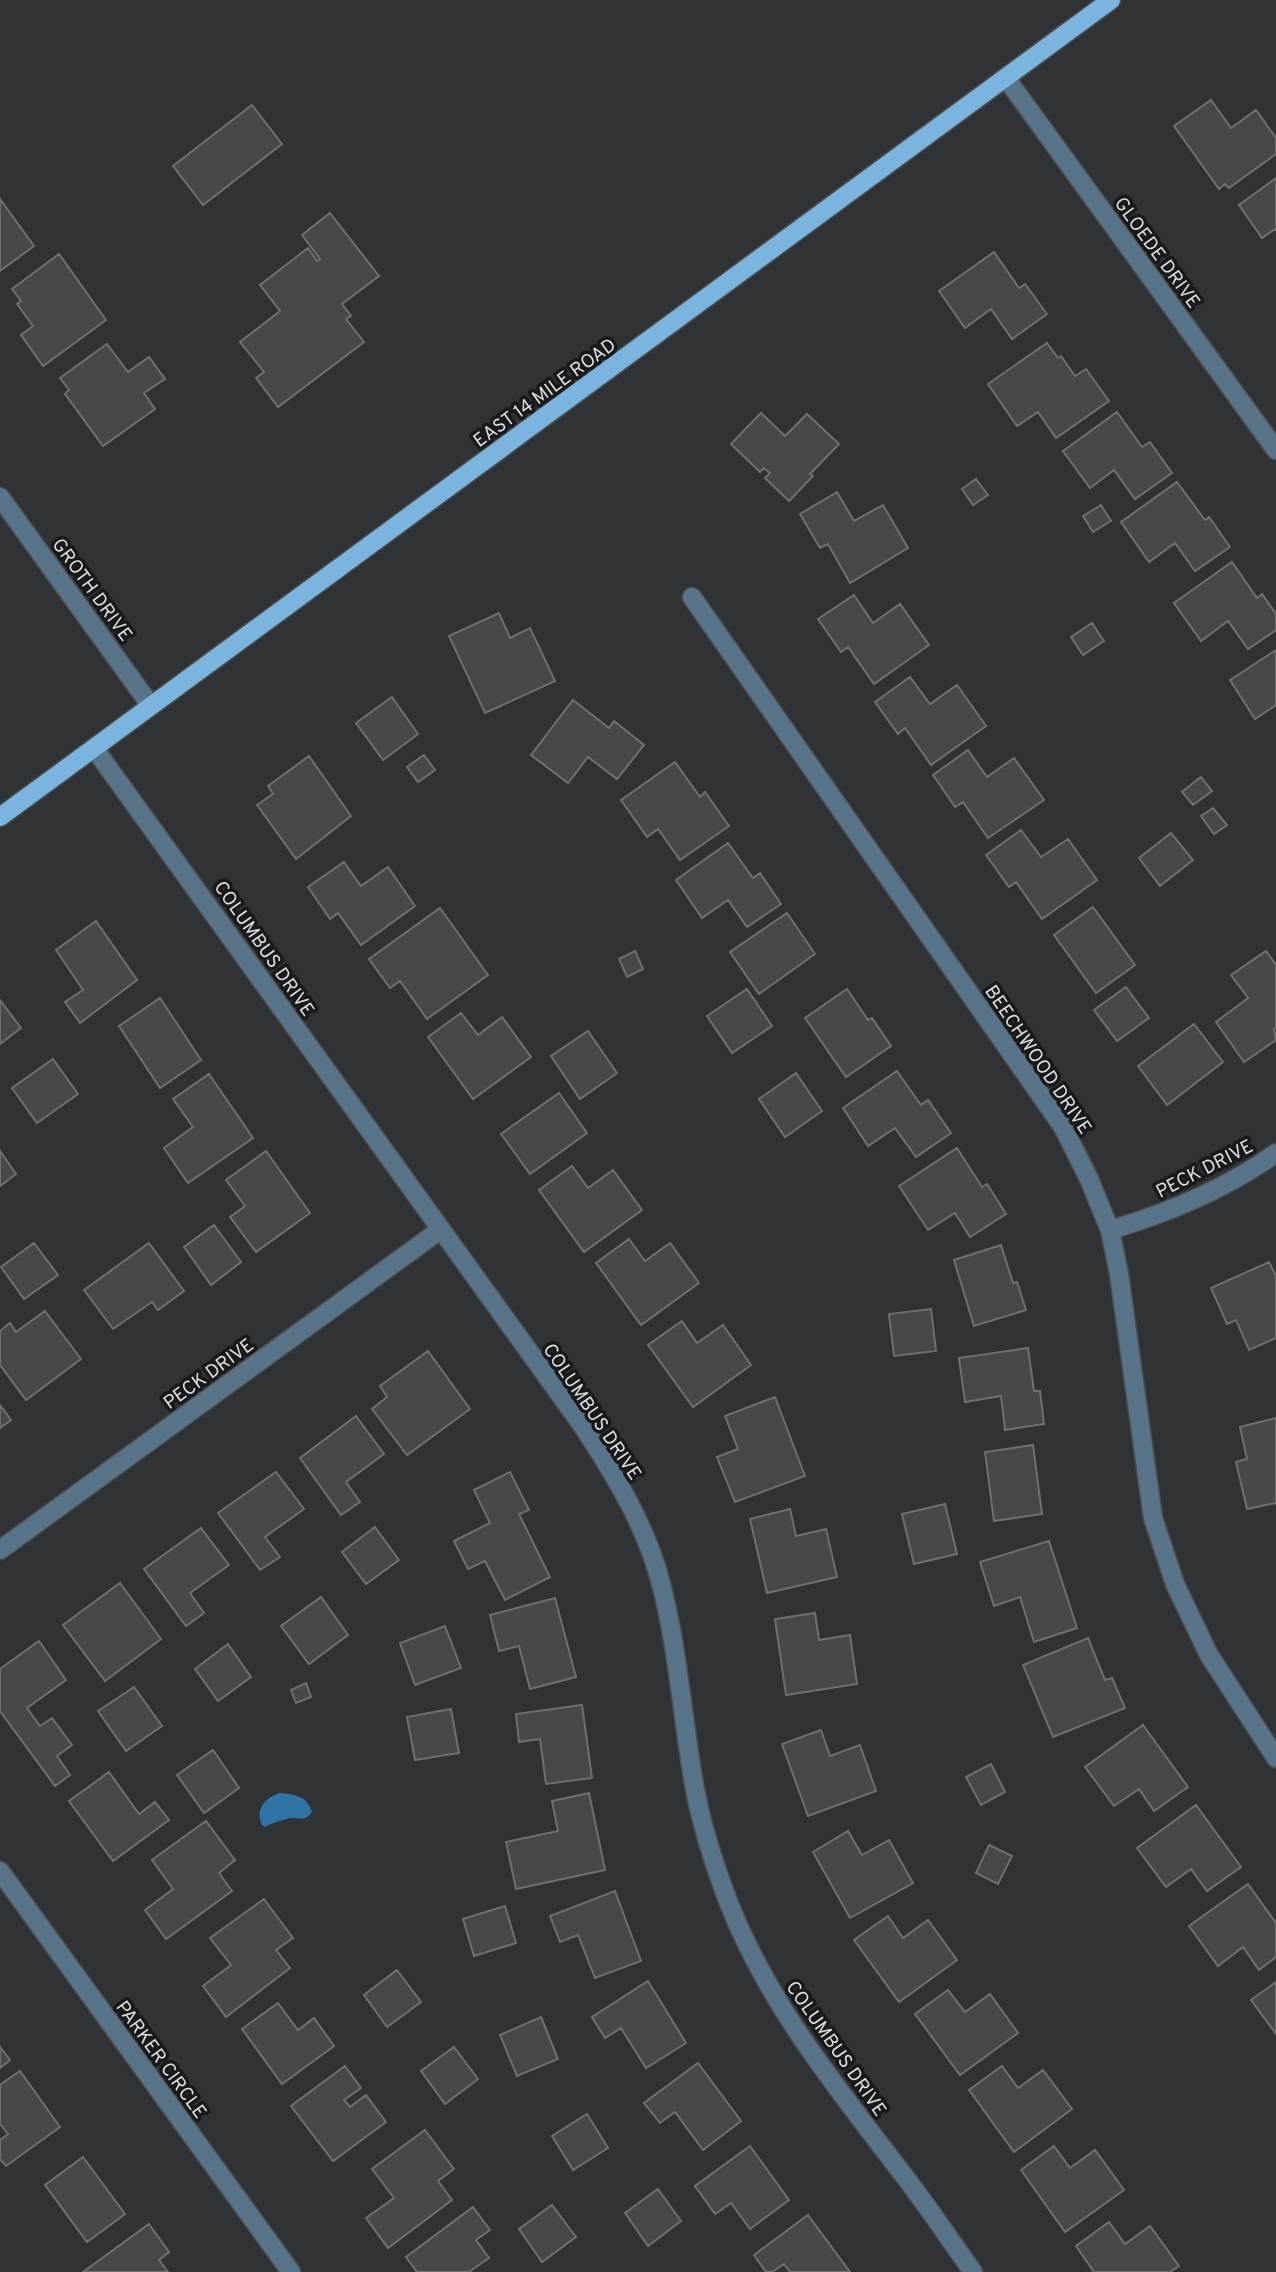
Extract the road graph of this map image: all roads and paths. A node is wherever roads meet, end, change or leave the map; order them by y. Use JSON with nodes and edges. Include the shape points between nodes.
{"nodes":[{"id":1,"x":1111,"y":0,"type":"edge"},
{"id":2,"x":1006,"y":78,"type":"junction"},
{"id":3,"x":1276,"y":450,"type":"edge"},
{"id":4,"x":0,"y":497,"type":"edge"},
{"id":5,"x":692,"y":597,"type":"dead end"},
{"id":6,"x":151,"y":706,"type":"junction"},
{"id":7,"x":94,"y":748,"type":"junction"},
{"id":8,"x":0,"y":817,"type":"edge"},
{"id":9,"x":1276,"y":1153,"type":"edge"},
{"id":10,"x":440,"y":1230,"type":"junction"},
{"id":11,"x":1110,"y":1230,"type":"junction"},
{"id":12,"x":0,"y":1550,"type":"edge"},
{"id":13,"x":1276,"y":1758,"type":"edge"},
{"id":14,"x":0,"y":1871,"type":"edge"},
{"id":15,"x":291,"y":2272,"type":"edge"},
{"id":16,"x":973,"y":2272,"type":"edge"}],
"edges":[{"from":1,"to":2,"type":"main road","name":"EAST 14 MILE ROAD"},
{"from":2,"to":3,"type":"street","name":"GLOEDE DRIVE"},
{"from":2,"to":6,"type":"main road","name":"EAST 14 MILE ROAD"},
{"from":4,"to":6,"type":"street","name":"GROTH DRIVE"},
{"from":5,"to":11,"type":"street","name":"BEECHWOOD DRIVE","via":[[1063,1127]]},
{"from":6,"to":7,"type":"main road","name":"EAST 14 MILE ROAD"},
{"from":7,"to":8,"type":"main road","name":"EAST 14 MILE ROAD"},
{"from":7,"to":10,"type":"street","name":"COLUMBUS DRIVE"},
{"from":9,"to":11,"type":"street","name":"PECK DRIVE","via":[[1192,1202]]},
{"from":10,"to":12,"type":"street","name":"PECK DRIVE"},
{"from":10,"to":16,"type":"street","name":"COLUMBUS DRIVE","via":[[582,1424],[611,1469],[643,1534],[660,1579],[672,1634],[706,1835],[729,1902],[766,1984],[819,2066]]},
{"from":11,"to":13,"type":"street","name":"BEECHWOOD DRIVE","via":[[1153,1518],[1175,1584],[1209,1655]]},
{"from":14,"to":15,"type":"street","name":"PARKER CIRCLE"}]}
